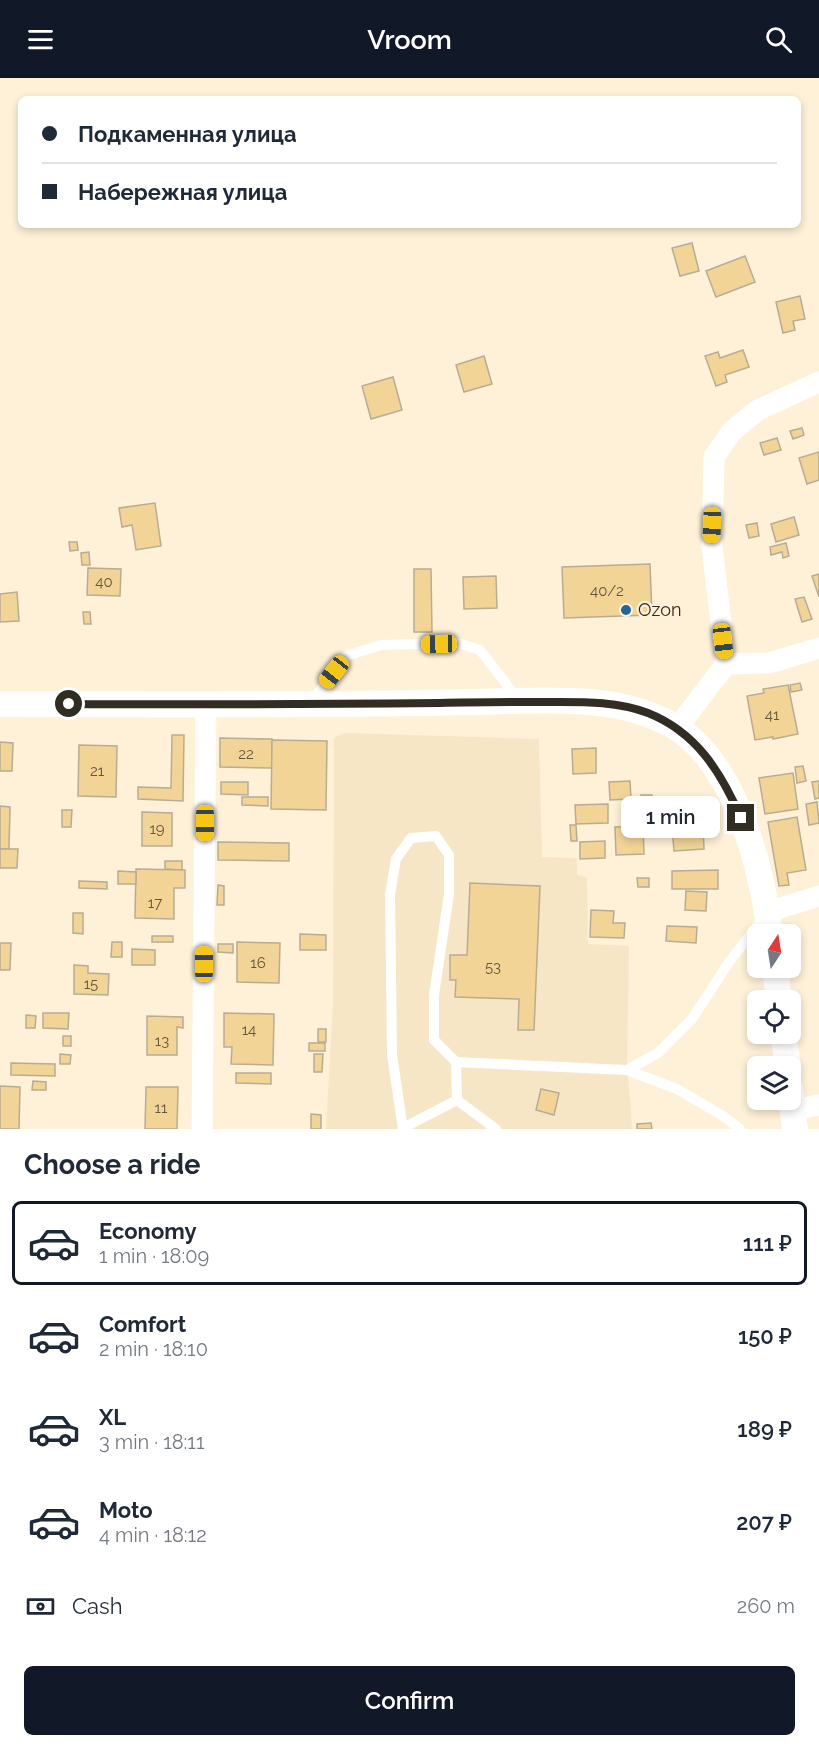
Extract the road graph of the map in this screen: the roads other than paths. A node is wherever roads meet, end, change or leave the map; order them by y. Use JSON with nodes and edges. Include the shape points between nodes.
{"nodes":[{"id":1,"x":819,"y":382,"type":"edge"},
{"id":2,"x":819,"y":648,"type":"edge"},
{"id":3,"x":726,"y":664,"type":"junction"},
{"id":4,"x":520,"y":702,"type":"junction"},
{"id":5,"x":0,"y":704,"type":"edge"},
{"id":6,"x":206,"y":705,"type":"junction"},
{"id":7,"x":309,"y":705,"type":"junction"},
{"id":8,"x":678,"y":728,"type":"junction"},
{"id":9,"x":819,"y":896,"type":"edge"},
{"id":10,"x":769,"y":923,"type":"edge"},
{"id":11,"x":456,"y":1062,"type":"junction"},
{"id":12,"x":627,"y":1071,"type":"junction"},
{"id":13,"x":457,"y":1100,"type":"junction"},
{"id":14,"x":819,"y":1105,"type":"edge"},
{"id":15,"x":801,"y":1108,"type":"edge"},
{"id":16,"x":403,"y":1128,"type":"edge"},
{"id":17,"x":202,"y":1129,"type":"edge"},
{"id":18,"x":496,"y":1129,"type":"edge"},
{"id":19,"x":740,"y":1129,"type":"edge"}],
"edges":[{"from":1,"to":3,"type":"street","via":[[758,410],[732,430],[714,457],[712,547]]},
{"from":2,"to":3,"type":"street","via":[[769,663]]},
{"from":3,"to":8,"type":"street"},
{"from":4,"to":7,"type":"street"},
{"from":4,"to":7,"type":"lane","via":[[480,650],[458,643],[381,645],[346,656]]},
{"from":4,"to":8,"type":"street","via":[[609,703],[647,713]]},
{"from":5,"to":6,"type":"street"},
{"from":6,"to":7,"type":"street"},
{"from":6,"to":17,"type":"street"},
{"from":8,"to":10,"type":"street","via":[[707,756],[729,792],[753,853]]},
{"from":9,"to":10,"type":"street"},
{"from":10,"to":12,"type":"lane","via":[[729,962],[692,1019],[658,1053]]},
{"from":11,"to":12,"type":"lane"},
{"from":11,"to":13,"type":"lane"},
{"from":11,"to":16,"type":"lane","via":[[434,1040],[434,995],[449,894],[449,855],[436,836],[411,838],[396,859],[390,895],[392,1054]]},
{"from":12,"to":19,"type":"lane","via":[[676,1089]]},
{"from":13,"to":16,"type":"lane"},
{"from":13,"to":18,"type":"lane"},
{"from":14,"to":15,"type":"street"}]}
